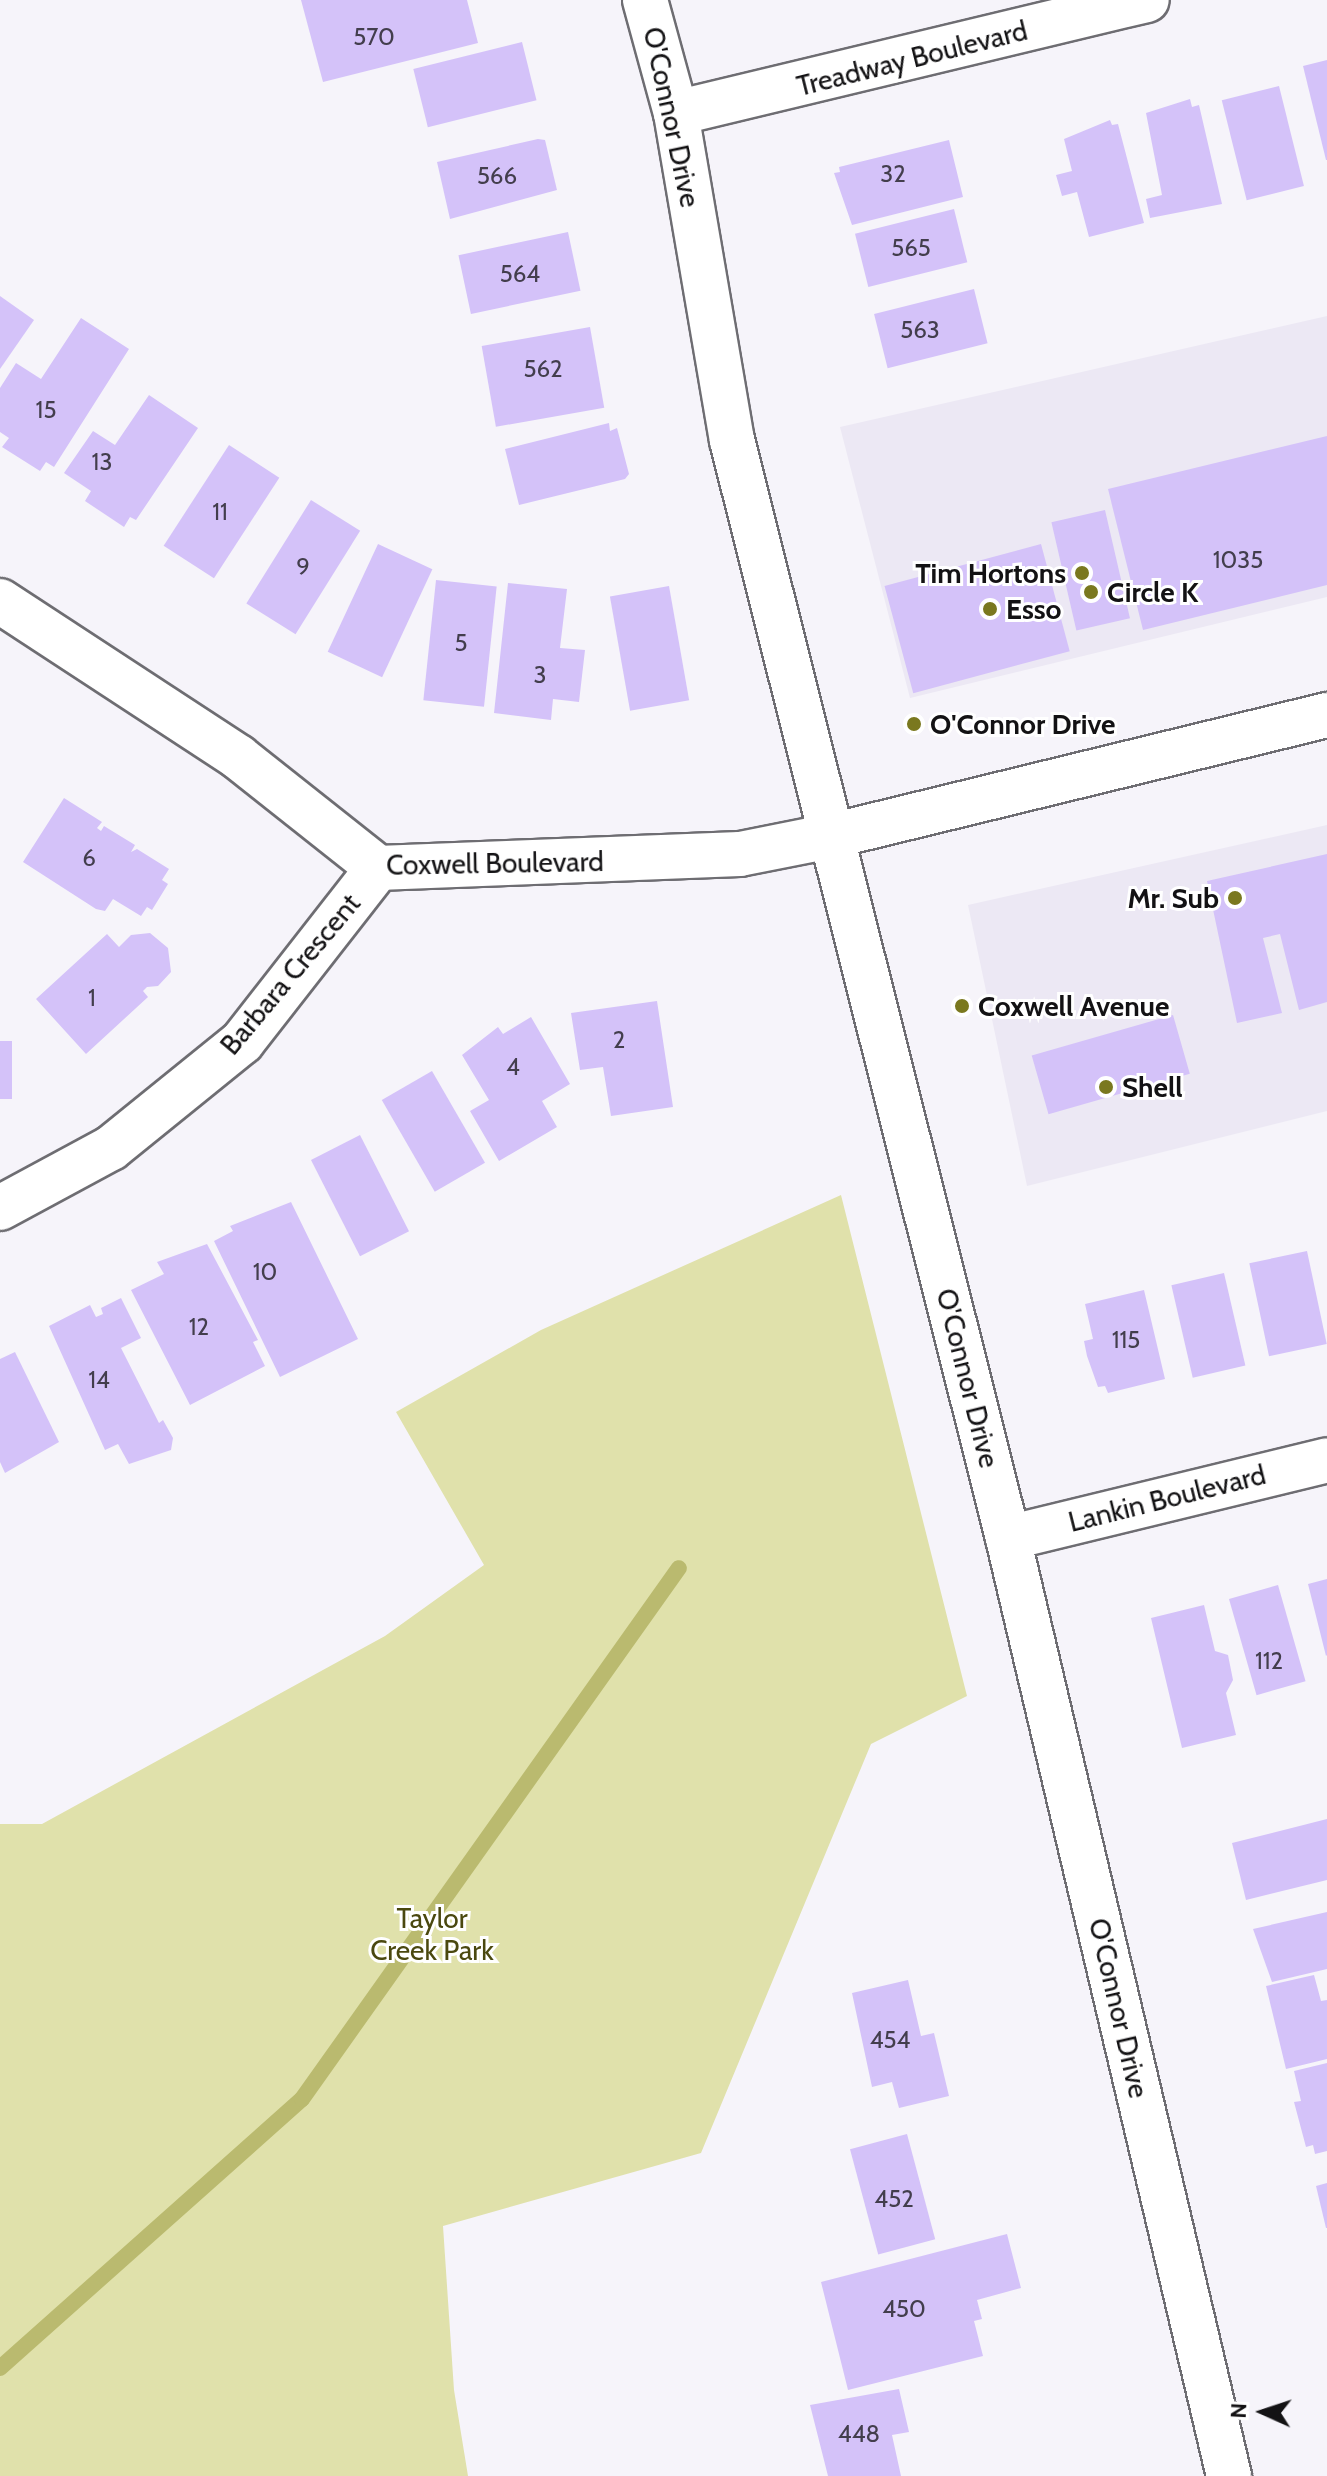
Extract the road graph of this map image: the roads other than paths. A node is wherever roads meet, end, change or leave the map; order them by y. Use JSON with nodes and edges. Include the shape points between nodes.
{"nodes":[{"id":1,"x":645,"y":0,"type":"edge"},
{"id":2,"x":1147,"y":0,"type":"edge"},
{"id":3,"x":676,"y":113,"type":"junction"},
{"id":4,"x":0,"y":601,"type":"edge"},
{"id":5,"x":1327,"y":715,"type":"edge"},
{"id":6,"x":831,"y":836,"type":"junction"},
{"id":7,"x":378,"y":868,"type":"junction"},
{"id":8,"x":0,"y":1208,"type":"edge"},
{"id":9,"x":1327,"y":1460,"type":"edge"},
{"id":10,"x":1008,"y":1538,"type":"junction"},
{"id":11,"x":1229,"y":2476,"type":"edge"}],
"edges":[{"from":1,"to":3,"type":"main road","name":"O'Connor Drive"},
{"from":2,"to":3,"type":"main road","name":"Treadway Boulevard"},
{"from":3,"to":6,"type":"main road","name":"O'Connor Drive","via":[[732,440]]},
{"from":4,"to":7,"type":"main road","name":"Coxwell Boulevard","via":[[238,757]]},
{"from":5,"to":6,"type":"main road"},
{"from":6,"to":7,"type":"main road","name":"Coxwell Boulevard","via":[[740,854]]},
{"from":6,"to":10,"type":"main road","name":"O'Connor Drive"},
{"from":7,"to":8,"type":"main road","name":"Barbara Crescent","via":[[242,1042],[111,1148]]},
{"from":9,"to":10,"type":"main road","name":"Lankin Boulevard"},
{"from":10,"to":11,"type":"main road","name":"O'Connor Drive"}]}
